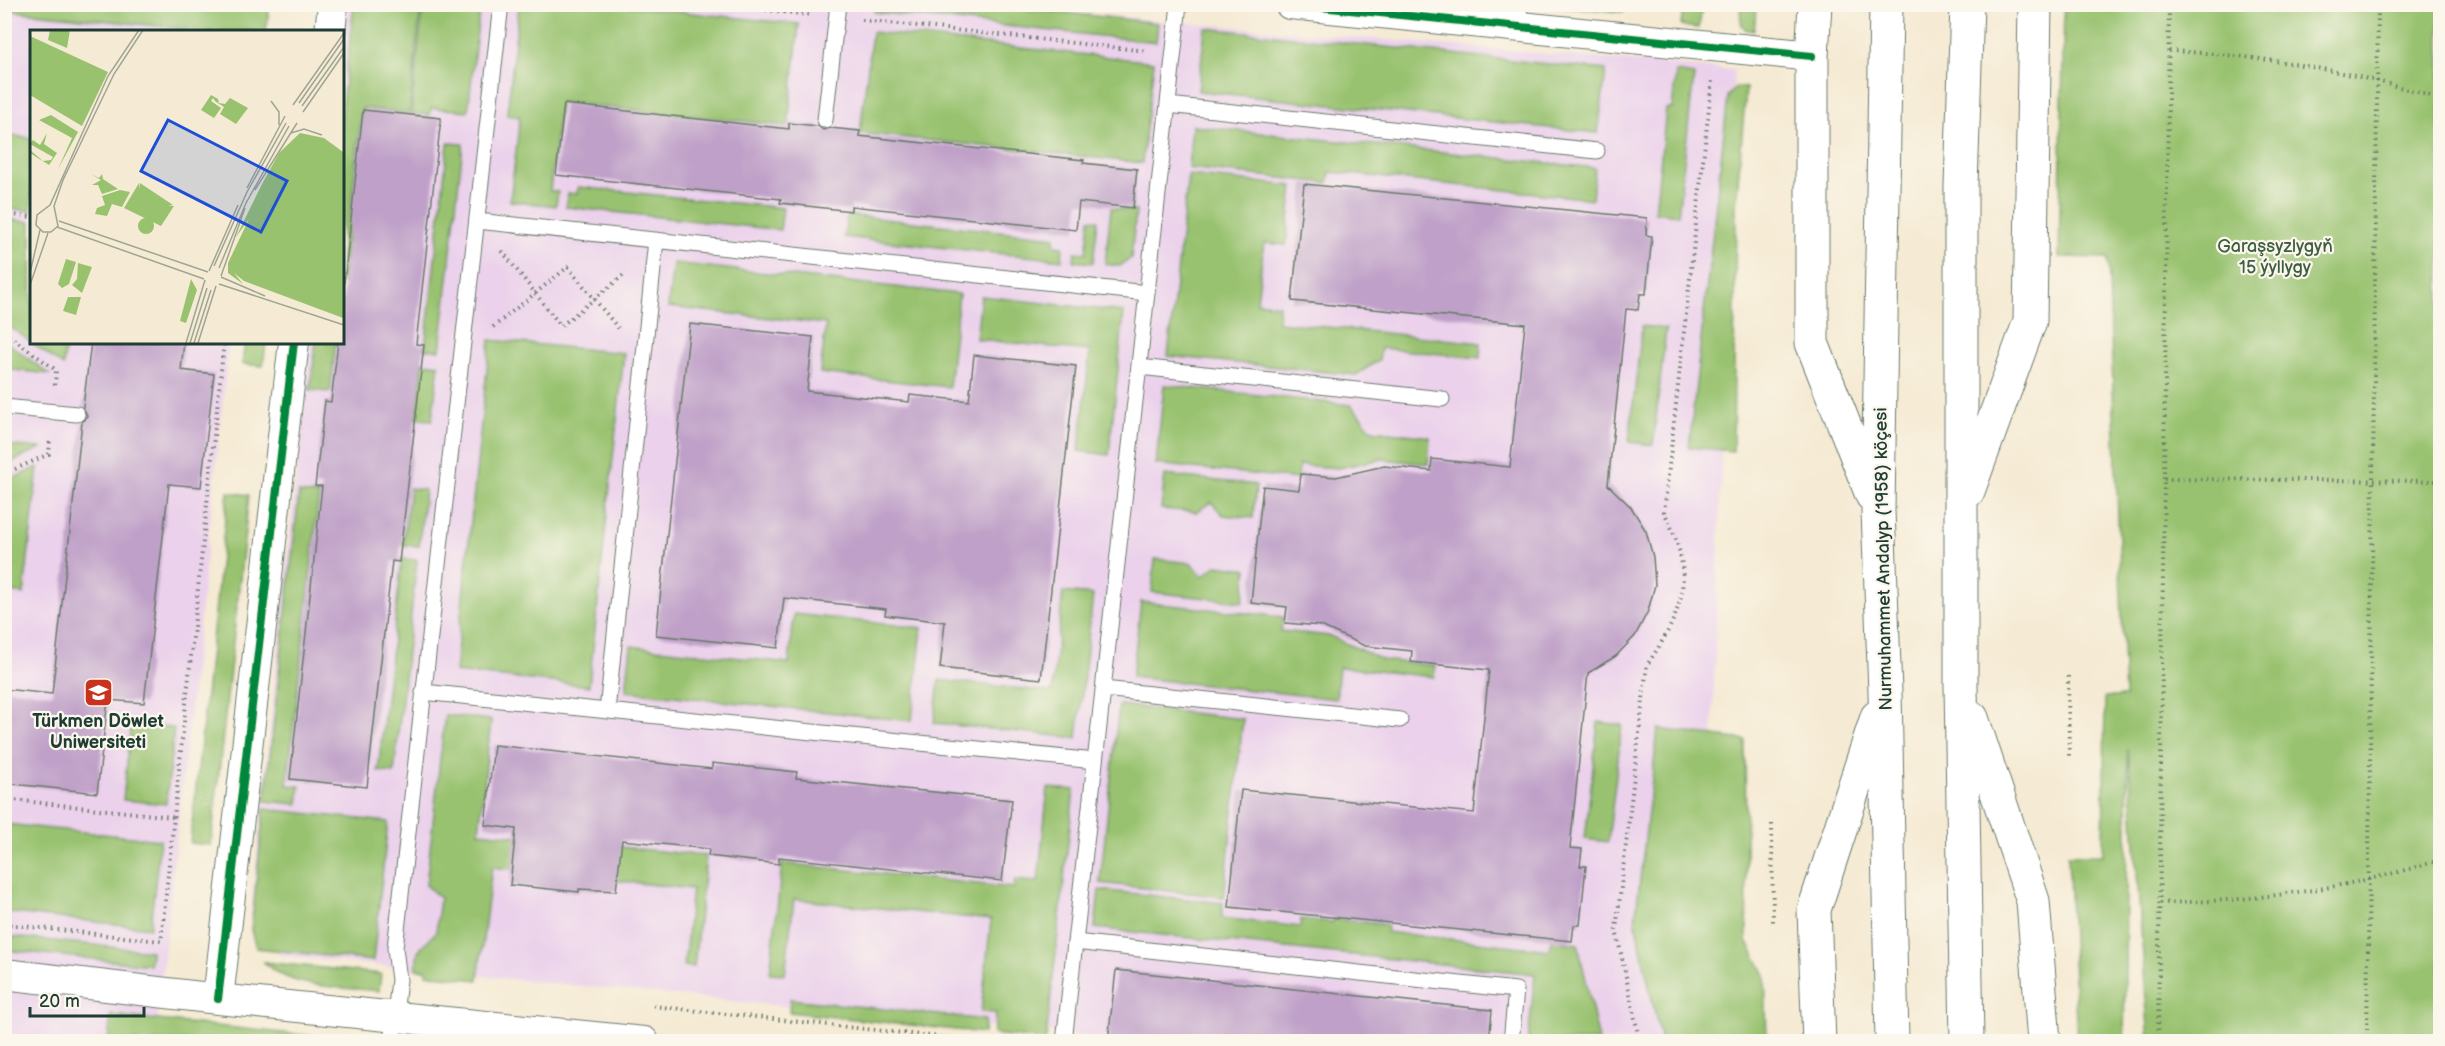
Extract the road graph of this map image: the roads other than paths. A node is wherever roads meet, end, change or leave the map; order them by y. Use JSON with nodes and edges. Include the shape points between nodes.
{"nodes":[{"id":1,"x":333,"y":4,"type":"edge"},
{"id":2,"x":501,"y":4,"type":"edge"},
{"id":3,"x":1179,"y":4,"type":"edge"},
{"id":4,"x":1290,"y":4,"type":"edge"},
{"id":5,"x":1815,"y":4,"type":"edge"},
{"id":6,"x":1886,"y":4,"type":"edge"},
{"id":7,"x":1967,"y":4,"type":"edge"},
{"id":8,"x":2035,"y":4,"type":"edge"},
{"id":9,"x":837,"y":11,"type":"edge"},
{"id":10,"x":1519,"y":16,"type":"edge"},
{"id":11,"x":330,"y":30,"type":"edge"},
{"id":12,"x":1812,"y":56,"type":"junction"},
{"id":13,"x":1168,"y":105,"type":"junction"},
{"id":14,"x":825,"y":120,"type":"dead end"},
{"id":15,"x":1597,"y":151,"type":"dead end"},
{"id":16,"x":477,"y":221,"type":"junction"},
{"id":17,"x":656,"y":240,"type":"junction"},
{"id":18,"x":1147,"y":293,"type":"junction"},
{"id":19,"x":294,"y":344,"type":"edge"},
{"id":20,"x":1139,"y":367,"type":"junction"},
{"id":21,"x":1442,"y":399,"type":"dead end"},
{"id":22,"x":4,"y":407,"type":"edge"},
{"id":23,"x":77,"y":414,"type":"dead end"},
{"id":24,"x":1878,"y":511,"type":"junction"},
{"id":25,"x":1961,"y":512,"type":"junction"},
{"id":26,"x":1961,"y":686,"type":"junction"},
{"id":27,"x":1103,"y":689,"type":"junction"},
{"id":28,"x":423,"y":692,"type":"junction"},
{"id":29,"x":1885,"y":692,"type":"junction"},
{"id":30,"x":607,"y":711,"type":"junction"},
{"id":31,"x":1400,"y":720,"type":"dead end"},
{"id":32,"x":1095,"y":761,"type":"junction"},
{"id":33,"x":1075,"y":942,"type":"junction"},
{"id":34,"x":4,"y":974,"type":"edge"},
{"id":35,"x":218,"y":999,"type":"junction"},
{"id":36,"x":394,"y":1029,"type":"edge"},
{"id":37,"x":644,"y":1041,"type":"edge"},
{"id":38,"x":1064,"y":1041,"type":"edge"},
{"id":39,"x":1511,"y":1041,"type":"edge"},
{"id":40,"x":1820,"y":1041,"type":"edge"},
{"id":41,"x":1892,"y":1041,"type":"edge"},
{"id":42,"x":1967,"y":1041,"type":"edge"},
{"id":43,"x":2044,"y":1041,"type":"edge"}],
"edges":[{"from":1,"to":11,"type":"street"},
{"from":2,"to":16,"type":"lane"},
{"from":3,"to":13,"type":"lane"},
{"from":4,"to":10,"type":"street"},
{"from":5,"to":12,"type":"main road"},
{"from":6,"to":24,"type":"main road","name":"Nurmuhammet Andalyp (1958) köçesi"},
{"from":7,"to":25,"type":"main road","via":[[1961,186]]},
{"from":8,"to":25,"type":"main road","via":[[2030,321]]},
{"from":9,"to":14,"type":"lane"},
{"from":10,"to":12,"type":"street","via":[[1716,47]]},
{"from":12,"to":24,"type":"main road","via":[[1812,343]]},
{"from":13,"to":15,"type":"lane"},
{"from":13,"to":18,"type":"lane"},
{"from":16,"to":17,"type":"lane"},
{"from":16,"to":28,"type":"lane"},
{"from":17,"to":18,"type":"lane"},
{"from":17,"to":30,"type":"lane"},
{"from":18,"to":20,"type":"lane"},
{"from":19,"to":35,"type":"street"},
{"from":20,"to":21,"type":"lane"},
{"from":20,"to":27,"type":"lane"},
{"from":22,"to":23,"type":"lane"},
{"from":24,"to":29,"type":"main road","name":"Nurmuhammet Andalyp (1958) köçesi"},
{"from":25,"to":26,"type":"main road"},
{"from":26,"to":42,"type":"main road"},
{"from":26,"to":43,"type":"main road","via":[[2032,901]]},
{"from":27,"to":31,"type":"lane"},
{"from":27,"to":32,"type":"lane"},
{"from":28,"to":30,"type":"lane"},
{"from":28,"to":36,"type":"lane","via":[[394,948],[399,980]]},
{"from":29,"to":40,"type":"main road","via":[[1815,910]]},
{"from":29,"to":41,"type":"main road","name":"Nurmuhammet Andalyp (1958) köçesi"},
{"from":30,"to":32,"type":"lane"},
{"from":32,"to":33,"type":"lane"},
{"from":33,"to":38,"type":"lane"},
{"from":33,"to":39,"type":"lane","via":[[1516,990]]},
{"from":34,"to":35,"type":"street"},
{"from":35,"to":36,"type":"street"},
{"from":36,"to":37,"type":"street"}]}
